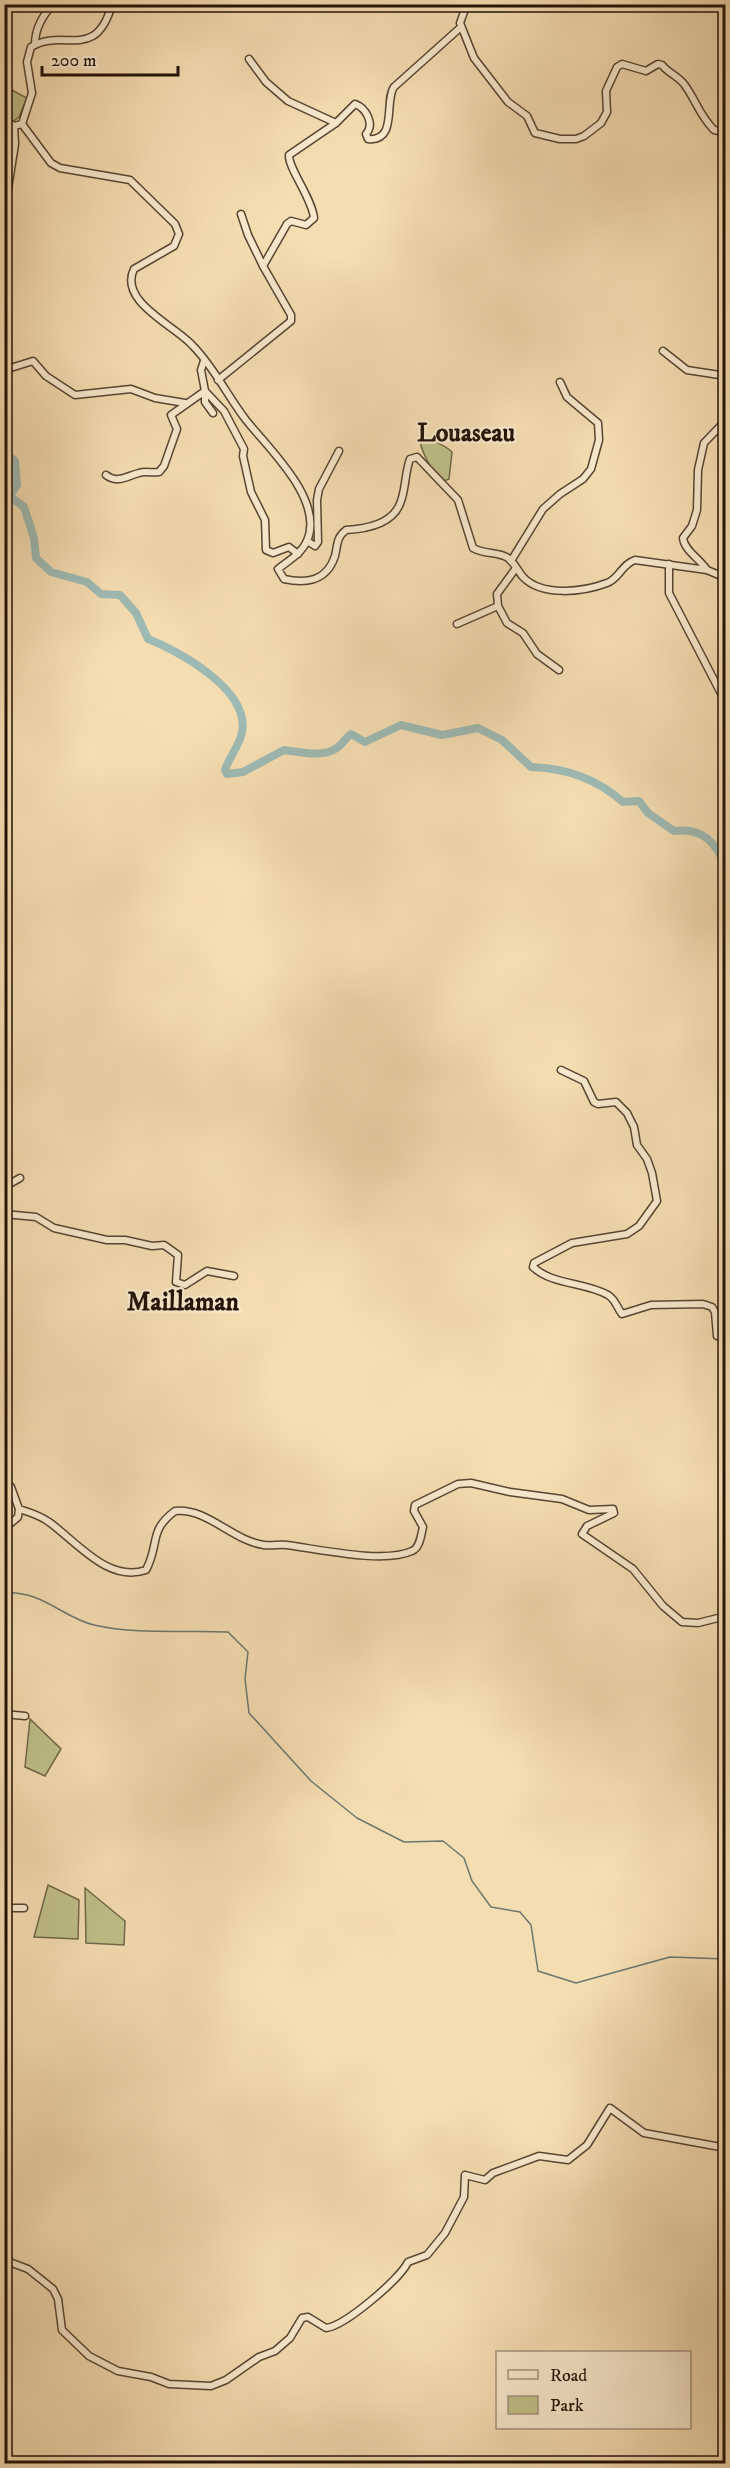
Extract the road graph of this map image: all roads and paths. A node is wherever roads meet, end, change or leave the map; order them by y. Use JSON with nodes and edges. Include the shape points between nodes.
{"nodes":[{"id":1,"x":54,"y":4,"type":"edge"},
{"id":2,"x":112,"y":4,"type":"edge"},
{"id":3,"x":467,"y":4,"type":"edge"},
{"id":4,"x":461,"y":27,"type":"junction"},
{"id":5,"x":35,"y":44,"type":"junction"},
{"id":6,"x":249,"y":59,"type":"dead end"},
{"id":7,"x":4,"y":120,"type":"edge"},
{"id":8,"x":336,"y":123,"type":"junction"},
{"id":9,"x":18,"y":125,"type":"junction"},
{"id":10,"x":726,"y":127,"type":"edge"},
{"id":11,"x":4,"y":136,"type":"edge"},
{"id":12,"x":4,"y":214,"type":"edge"},
{"id":13,"x":241,"y":214,"type":"dead end"},
{"id":14,"x":264,"y":266,"type":"junction"},
{"id":15,"x":663,"y":351,"type":"dead end"},
{"id":16,"x":204,"y":361,"type":"junction"},
{"id":17,"x":4,"y":370,"type":"edge"},
{"id":18,"x":726,"y":376,"type":"edge"},
{"id":19,"x":218,"y":380,"type":"junction"},
{"id":20,"x":560,"y":382,"type":"dead end"},
{"id":21,"x":205,"y":391,"type":"junction"},
{"id":22,"x":185,"y":403,"type":"junction"},
{"id":23,"x":213,"y":413,"type":"dead end"},
{"id":24,"x":726,"y":420,"type":"edge"},
{"id":25,"x":339,"y":451,"type":"dead end"},
{"id":26,"x":106,"y":475,"type":"dead end"},
{"id":27,"x":307,"y":541,"type":"junction"},
{"id":28,"x":297,"y":554,"type":"junction"},
{"id":29,"x":511,"y":561,"type":"junction"},
{"id":30,"x":669,"y":564,"type":"junction"},
{"id":31,"x":516,"y":568,"type":"junction"},
{"id":32,"x":707,"y":570,"type":"junction"},
{"id":33,"x":726,"y":578,"type":"edge"},
{"id":34,"x":498,"y":606,"type":"junction"},
{"id":35,"x":457,"y":624,"type":"dead end"},
{"id":36,"x":559,"y":670,"type":"dead end"},
{"id":37,"x":726,"y":703,"type":"edge"},
{"id":38,"x":561,"y":1070,"type":"dead end"},
{"id":39,"x":20,"y":1178,"type":"dead end"},
{"id":40,"x":4,"y":1187,"type":"edge"},
{"id":41,"x":4,"y":1214,"type":"edge"},
{"id":42,"x":234,"y":1276,"type":"dead end"},
{"id":43,"x":726,"y":1338,"type":"edge"},
{"id":44,"x":4,"y":1480,"type":"edge"},
{"id":45,"x":19,"y":1509,"type":"junction"},
{"id":46,"x":4,"y":1523,"type":"edge"},
{"id":47,"x":726,"y":1616,"type":"edge"},
{"id":48,"x":4,"y":1714,"type":"edge"},
{"id":49,"x":25,"y":1716,"type":"dead end"},
{"id":50,"x":4,"y":1905,"type":"edge"},
{"id":51,"x":24,"y":1908,"type":"dead end"},
{"id":52,"x":726,"y":2148,"type":"edge"},
{"id":53,"x":4,"y":2260,"type":"edge"}],
"edges":[{"from":1,"to":5,"type":"street","via":[[41,21]]},
{"from":2,"to":5,"type":"street","via":[[105,25],[87,39]]},
{"from":3,"to":4,"type":"street","via":[[460,18]]},
{"from":4,"to":8,"type":"street","via":[[394,87],[388,96],[390,121],[382,134],[368,139],[370,123],[358,104]]},
{"from":4,"to":10,"type":"street","via":[[474,58],[508,102],[527,116],[533,132],[538,134],[580,138],[603,121],[607,112],[606,92],[616,67],[622,64],[646,71],[662,65],[684,83],[694,105],[714,130]]},
{"from":5,"to":9,"type":"street","via":[[28,52],[32,93]]},
{"from":6,"to":8,"type":"street","via":[[276,92]]},
{"from":7,"to":9,"type":"street"},
{"from":8,"to":14,"type":"street","via":[[289,155],[314,218],[306,225],[291,221],[287,224]]},
{"from":9,"to":11,"type":"street"},
{"from":9,"to":12,"type":"street"},
{"from":9,"to":16,"type":"street","via":[[51,164],[130,180],[175,224],[179,234],[174,246],[134,269],[132,290],[157,318],[192,343]]},
{"from":13,"to":14,"type":"street"},
{"from":14,"to":19,"type":"street","via":[[291,321]]},
{"from":15,"to":18,"type":"street","via":[[687,370]]},
{"from":16,"to":19,"type":"street"},
{"from":16,"to":21,"type":"street","via":[[201,370]]},
{"from":17,"to":22,"type":"street","via":[[33,361],[46,376],[75,395],[131,389]]},
{"from":19,"to":27,"type":"street","via":[[303,494],[310,524]]},
{"from":20,"to":29,"type":"street","via":[[567,397],[598,423],[596,458],[583,479],[543,509]]},
{"from":21,"to":22,"type":"street"},
{"from":21,"to":23,"type":"street","via":[[205,402]]},
{"from":21,"to":28,"type":"street","via":[[224,411],[244,449],[251,492],[266,520],[266,550],[273,553],[289,548]]},
{"from":22,"to":26,"type":"street","via":[[171,415],[177,429],[159,472],[143,472],[123,480]]},
{"from":24,"to":32,"type":"street","via":[[704,443],[698,470],[697,510],[683,538],[686,548]]},
{"from":25,"to":27,"type":"street","via":[[316,500],[319,537],[315,546]]},
{"from":27,"to":28,"type":"street"},
{"from":28,"to":29,"type":"street","via":[[278,569],[280,576],[299,582],[318,578],[329,568],[337,538],[346,530],[371,527],[395,513],[410,459],[417,457],[458,500],[473,548],[506,556]]},
{"from":29,"to":31,"type":"street"},
{"from":30,"to":31,"type":"street","via":[[635,560],[627,562],[611,582],[556,590],[536,585]]},
{"from":30,"to":32,"type":"street"},
{"from":30,"to":37,"type":"street","via":[[669,593]]},
{"from":31,"to":34,"type":"street","via":[[497,594]]},
{"from":32,"to":33,"type":"street"},
{"from":34,"to":35,"type":"street"},
{"from":34,"to":36,"type":"street","via":[[507,624],[523,633],[537,654]]},
{"from":38,"to":43,"type":"street","via":[[584,1081],[594,1102],[616,1102],[627,1113],[637,1145],[652,1173],[657,1201],[639,1226],[627,1234],[572,1243],[533,1267],[548,1277],[608,1295],[622,1314],[651,1305],[712,1307],[716,1312],[717,1336]]},
{"from":39,"to":40,"type":"street"},
{"from":41,"to":42,"type":"street","via":[[36,1217],[54,1228],[104,1239],[164,1245],[178,1255],[176,1282],[184,1285],[208,1270]]},
{"from":44,"to":45,"type":"street","via":[[11,1487]]},
{"from":45,"to":46,"type":"street","via":[[18,1517]]},
{"from":45,"to":47,"type":"street","via":[[49,1522],[99,1563],[137,1573],[146,1570],[153,1556],[161,1521],[183,1510],[264,1545],[388,1556],[413,1551],[423,1527],[415,1505],[459,1484],[471,1483],[562,1499],[589,1510],[613,1509],[614,1513],[587,1526],[582,1534],[633,1569],[663,1606],[682,1622],[698,1623]]},
{"from":48,"to":49,"type":"street"},
{"from":50,"to":51,"type":"street"},
{"from":52,"to":53,"type":"street","via":[[644,2133],[610,2108],[587,2145],[568,2160],[539,2156],[493,2173],[485,2180],[465,2175],[464,2197],[428,2255],[408,2262],[402,2274],[340,2324],[326,2328],[308,2317],[302,2318],[290,2338],[275,2351],[211,2386],[169,2384],[107,2367],[62,2330],[53,2289],[28,2270]]}]}
